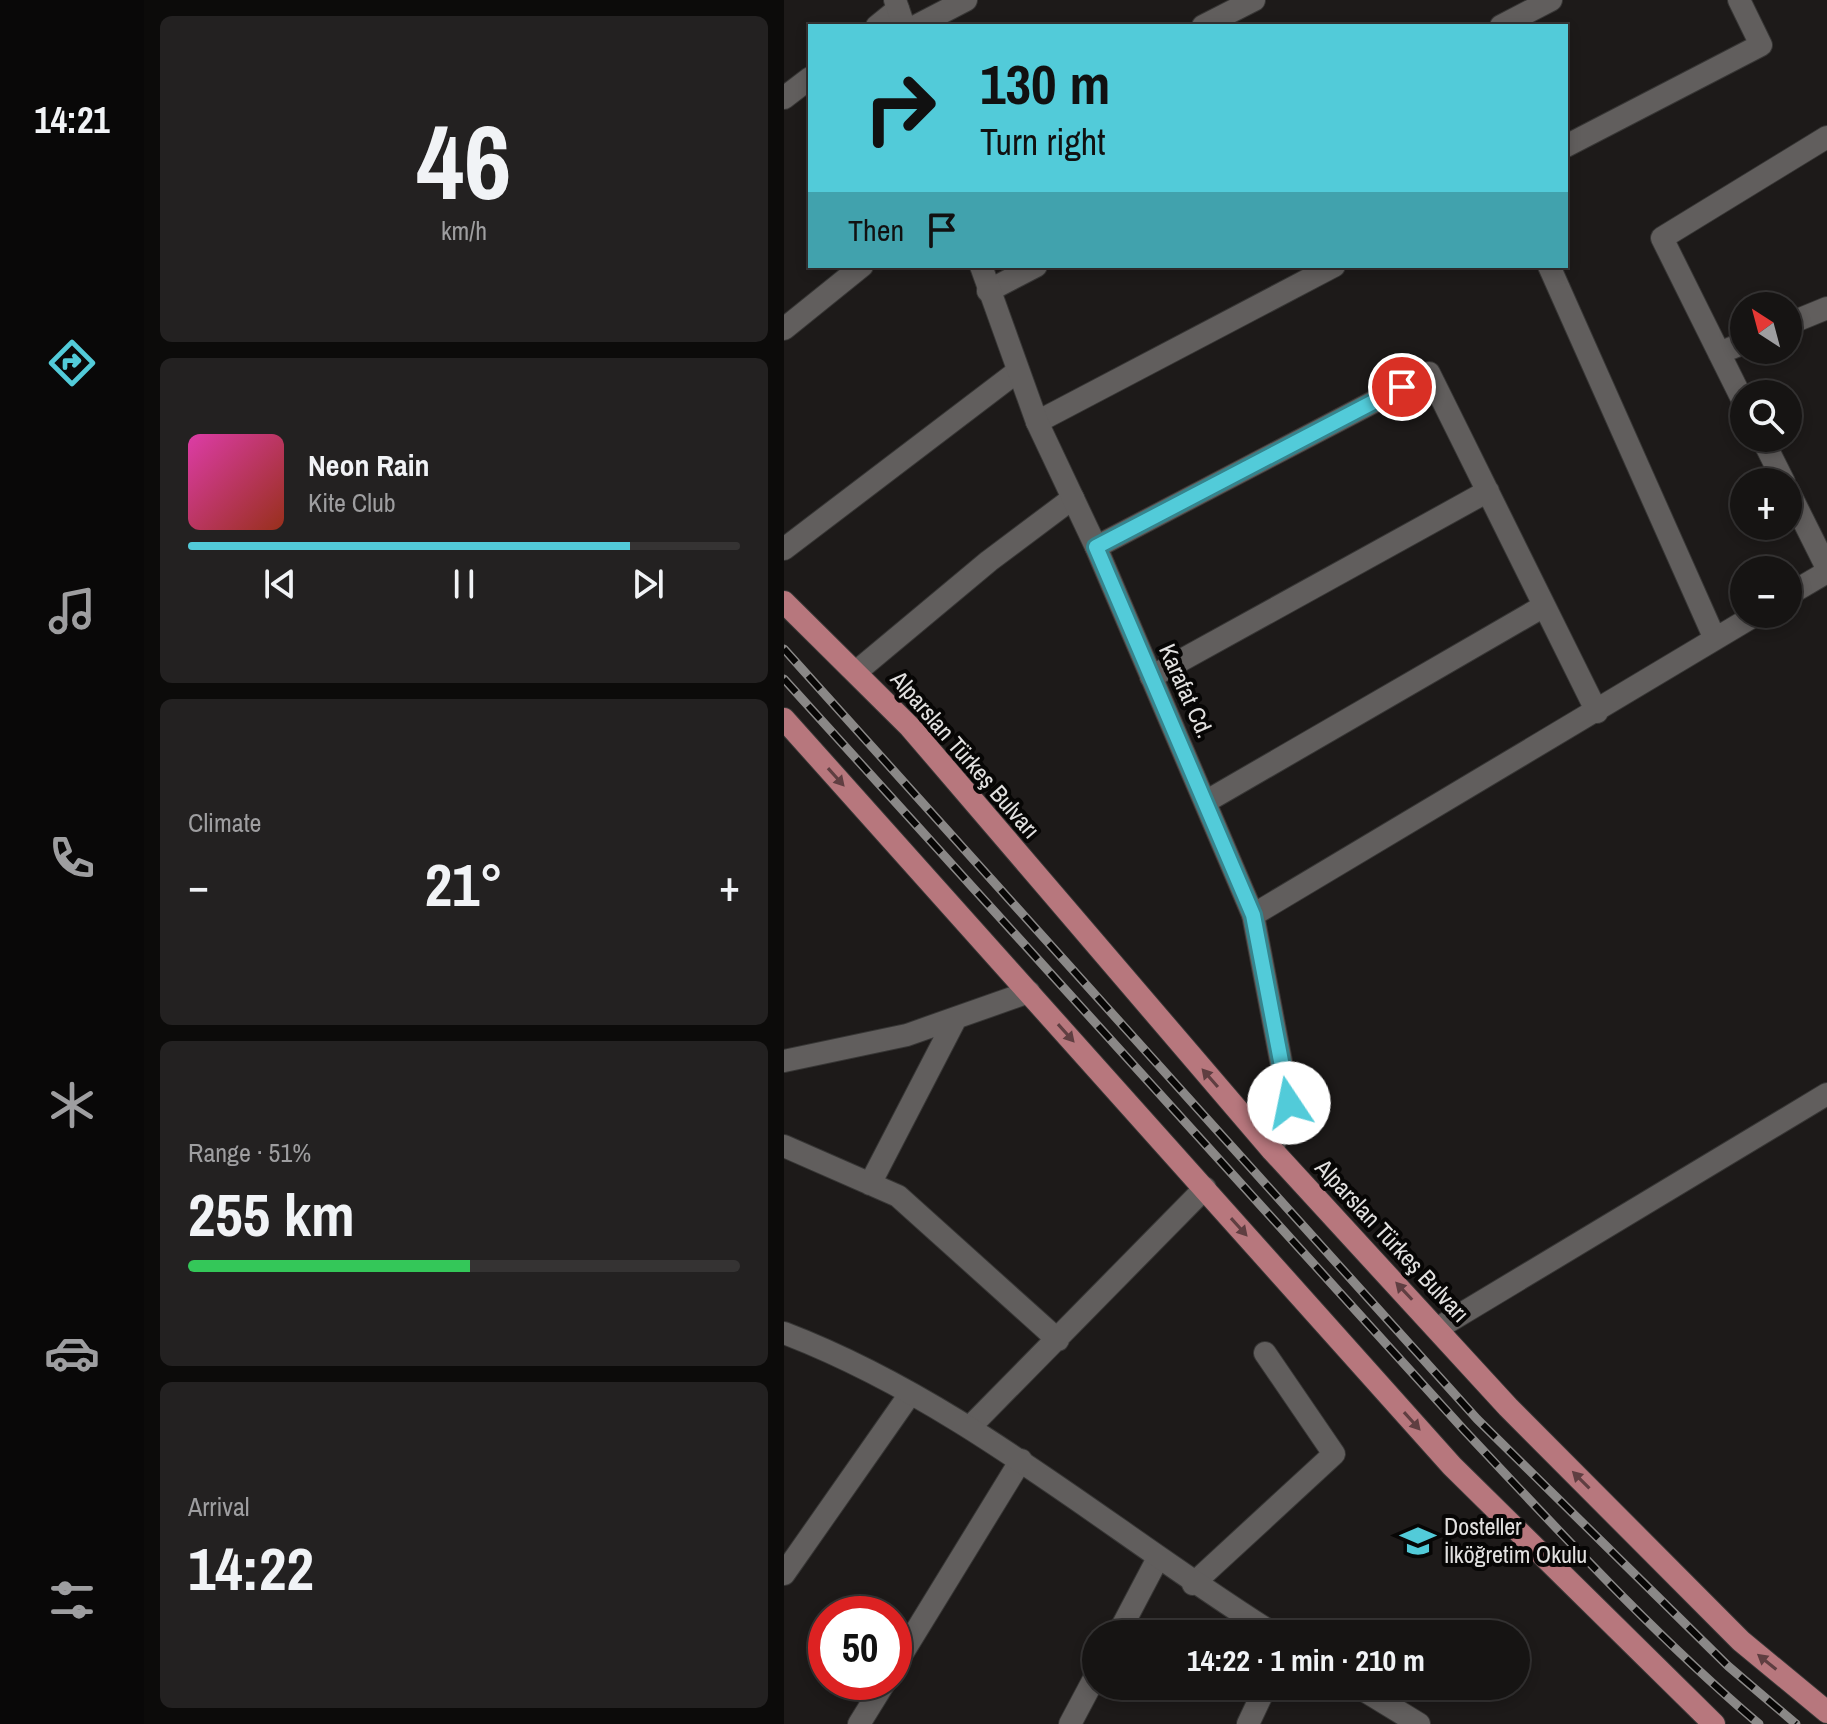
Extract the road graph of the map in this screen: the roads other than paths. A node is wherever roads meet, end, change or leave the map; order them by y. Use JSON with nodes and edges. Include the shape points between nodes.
{"nodes":[{"id":1,"x":966,"y":0,"type":"edge"},
{"id":2,"x":1254,"y":0,"type":"edge"},
{"id":3,"x":1551,"y":0,"type":"edge"},
{"id":4,"x":1739,"y":0,"type":"edge"},
{"id":5,"x":899,"y":12,"type":"edge"},
{"id":6,"x":880,"y":24,"type":"edge"},
{"id":7,"x":920,"y":24,"type":"edge"},
{"id":8,"x":1207,"y":24,"type":"edge"},
{"id":9,"x":1505,"y":24,"type":"edge"},
{"id":10,"x":808,"y":80,"type":"edge"},
{"id":11,"x":784,"y":98,"type":"edge"},
{"id":12,"x":1827,"y":137,"type":"edge"},
{"id":13,"x":1568,"y":145,"type":"edge"},
{"id":14,"x":860,"y":268,"type":"edge"},
{"id":15,"x":982,"y":268,"type":"edge"},
{"id":16,"x":1032,"y":268,"type":"edge"},
{"id":17,"x":1330,"y":268,"type":"edge"},
{"id":18,"x":1550,"y":268,"type":"edge"},
{"id":19,"x":988,"y":291,"type":"junction"},
{"id":20,"x":1827,"y":308,"type":"edge"},
{"id":21,"x":1802,"y":318,"type":"edge"},
{"id":22,"x":784,"y":329,"type":"edge"},
{"id":23,"x":1730,"y":349,"type":"edge"},
{"id":24,"x":1719,"y":353,"type":"junction"},
{"id":25,"x":1018,"y":371,"type":"junction"},
{"id":26,"x":1732,"y":380,"type":"edge"},
{"id":27,"x":1037,"y":422,"type":"junction"},
{"id":28,"x":1488,"y":491,"type":"junction"},
{"id":29,"x":1073,"y":498,"type":"junction"},
{"id":30,"x":1802,"y":519,"type":"edge"},
{"id":31,"x":1096,"y":547,"type":"junction"},
{"id":32,"x":784,"y":549,"type":"edge"},
{"id":33,"x":1827,"y":570,"type":"edge"},
{"id":34,"x":1802,"y":586,"type":"edge"},
{"id":35,"x":784,"y":602,"type":"edge"},
{"id":36,"x":1544,"y":606,"type":"junction"},
{"id":37,"x":1733,"y":628,"type":"edge"},
{"id":38,"x":1715,"y":639,"type":"junction"},
{"id":39,"x":856,"y":672,"type":"junction"},
{"id":40,"x":1151,"y":677,"type":"junction"},
{"id":41,"x":1597,"y":712,"type":"junction"},
{"id":42,"x":784,"y":719,"type":"edge"},
{"id":43,"x":1207,"y":801,"type":"junction"},
{"id":44,"x":1253,"y":915,"type":"junction"},
{"id":45,"x":1029,"y":992,"type":"junction"},
{"id":46,"x":956,"y":1018,"type":"junction"},
{"id":47,"x":784,"y":1061,"type":"edge"},
{"id":48,"x":1827,"y":1094,"type":"edge"},
{"id":49,"x":784,"y":1146,"type":"edge"},
{"id":50,"x":1272,"y":1150,"type":"junction"},
{"id":51,"x":870,"y":1184,"type":"junction"},
{"id":52,"x":1205,"y":1188,"type":"junction"},
{"id":53,"x":1438,"y":1328,"type":"junction"},
{"id":54,"x":784,"y":1333,"type":"edge"},
{"id":55,"x":1058,"y":1340,"type":"junction"},
{"id":56,"x":1265,"y":1353,"type":"dead end"},
{"id":57,"x":910,"y":1394,"type":"junction"},
{"id":58,"x":970,"y":1427,"type":"junction"},
{"id":59,"x":1021,"y":1460,"type":"junction"},
{"id":60,"x":1158,"y":1558,"type":"junction"},
{"id":61,"x":784,"y":1574,"type":"edge"},
{"id":62,"x":1193,"y":1584,"type":"junction"},
{"id":63,"x":1125,"y":1620,"type":"edge"},
{"id":64,"x":1251,"y":1620,"type":"edge"},
{"id":65,"x":912,"y":1638,"type":"edge"},
{"id":66,"x":874,"y":1700,"type":"edge"},
{"id":67,"x":1083,"y":1700,"type":"edge"},
{"id":68,"x":1259,"y":1700,"type":"edge"},
{"id":69,"x":1379,"y":1700,"type":"edge"},
{"id":70,"x":1827,"y":1712,"type":"edge"},
{"id":71,"x":859,"y":1724,"type":"edge"},
{"id":72,"x":1070,"y":1724,"type":"edge"},
{"id":73,"x":1248,"y":1724,"type":"edge"},
{"id":74,"x":1418,"y":1724,"type":"edge"},
{"id":75,"x":1714,"y":1724,"type":"edge"}],
"edges":[{"from":1,"to":7,"type":"street"},
{"from":2,"to":8,"type":"street"},
{"from":3,"to":9,"type":"street"},
{"from":4,"to":13,"type":"street","via":[[1761,45]]},
{"from":5,"to":6,"type":"street"},
{"from":10,"to":11,"type":"street"},
{"from":12,"to":24,"type":"street","via":[[1662,238]]},
{"from":14,"to":22,"type":"street"},
{"from":15,"to":19,"type":"street","name":"Karafat Cd."},
{"from":16,"to":19,"type":"street"},
{"from":17,"to":27,"type":"street"},
{"from":18,"to":38,"type":"street"},
{"from":19,"to":25,"type":"street","name":"Karafat Cd."},
{"from":20,"to":21,"type":"street"},
{"from":23,"to":24,"type":"street"},
{"from":24,"to":26,"type":"street"},
{"from":25,"to":27,"type":"street","name":"Karafat Cd."},
{"from":25,"to":32,"type":"street"},
{"from":27,"to":29,"type":"street","name":"Karafat Cd."},
{"from":28,"to":31,"type":"street","via":[[1429,373]]},
{"from":28,"to":36,"type":"street"},
{"from":28,"to":40,"type":"street"},
{"from":29,"to":31,"type":"street","name":"Karafat Cd."},
{"from":29,"to":39,"type":"street"},
{"from":30,"to":33,"type":"street"},
{"from":31,"to":40,"type":"street","name":"Karafat Cd."},
{"from":33,"to":34,"type":"street"},
{"from":35,"to":39,"type":"main road","name":"Alparslan Türkeş Bulvarı"},
{"from":36,"to":41,"type":"street"},
{"from":36,"to":43,"type":"street"},
{"from":37,"to":38,"type":"street"},
{"from":38,"to":41,"type":"street"},
{"from":50,"to":39,"type":"main road","name":"Alparslan Türkeş Bulvarı","one_way":true,"via":[[910,727]]},
{"from":40,"to":43,"type":"street","name":"Karafat Cd."},
{"from":41,"to":44,"type":"street"},
{"from":42,"to":45,"type":"main road","one_way":true},
{"from":43,"to":44,"type":"street","name":"Karafat Cd."},
{"from":44,"to":50,"type":"street","name":"Karafat Cd.","via":[[1289,1103]]},
{"from":45,"to":46,"type":"street"},
{"from":45,"to":52,"type":"main road","one_way":true},
{"from":46,"to":47,"type":"street","via":[[907,1035]]},
{"from":46,"to":51,"type":"street"},
{"from":48,"to":53,"type":"street"},
{"from":49,"to":51,"type":"street"},
{"from":53,"to":50,"type":"main road","name":"Alparslan Türkeş Bulvarı","one_way":true},
{"from":51,"to":55,"type":"street","via":[[898,1196]]},
{"from":52,"to":55,"type":"street"},
{"from":52,"to":75,"type":"main road","one_way":true,"via":[[1452,1466]]},
{"from":70,"to":53,"type":"main road","name":"Alparslan Türkeş Bulvarı","one_way":true,"via":[[1741,1641],[1508,1407]]},
{"from":54,"to":57,"type":"street","via":[[827,1349]]},
{"from":55,"to":58,"type":"street"},
{"from":56,"to":62,"type":"street","via":[[1334,1454]]},
{"from":57,"to":58,"type":"street"},
{"from":57,"to":61,"type":"street"},
{"from":58,"to":59,"type":"street"},
{"from":59,"to":60,"type":"street"},
{"from":59,"to":65,"type":"street"},
{"from":60,"to":62,"type":"street"},
{"from":60,"to":63,"type":"street"},
{"from":62,"to":64,"type":"street"},
{"from":66,"to":71,"type":"street"},
{"from":67,"to":72,"type":"street"},
{"from":68,"to":73,"type":"street"},
{"from":69,"to":74,"type":"street"}]}
